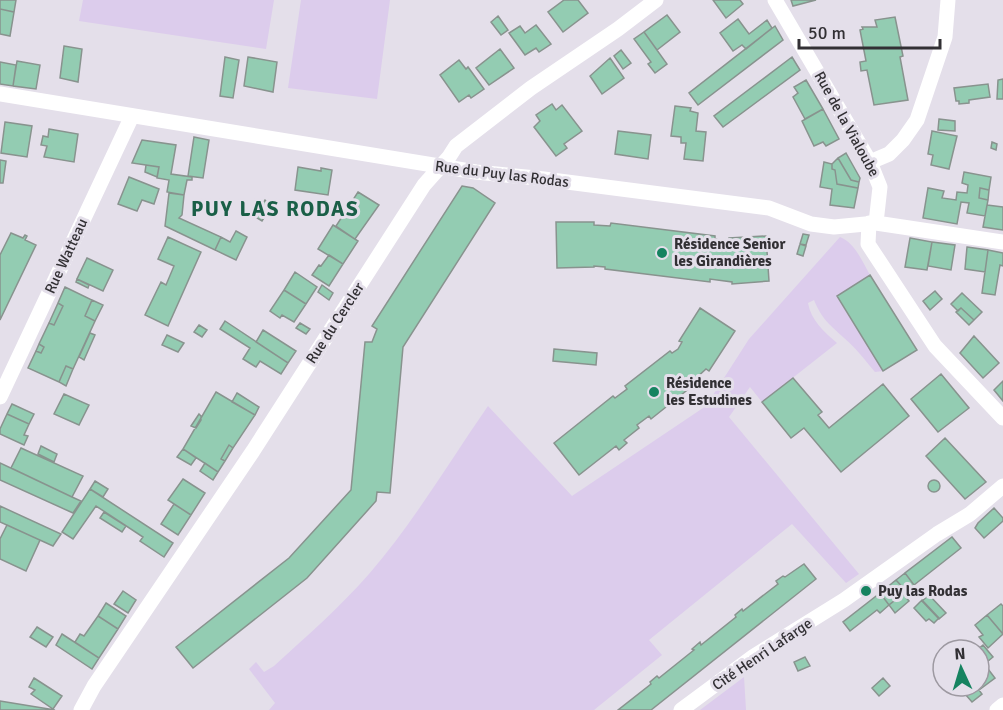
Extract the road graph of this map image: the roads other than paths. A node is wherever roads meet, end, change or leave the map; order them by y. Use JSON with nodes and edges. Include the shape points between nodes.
{"nodes":[{"id":1,"x":656,"y":0,"type":"edge"},
{"id":2,"x":776,"y":0,"type":"edge"},
{"id":3,"x":948,"y":0,"type":"edge"},
{"id":4,"x":0,"y":94,"type":"edge"},
{"id":5,"x":132,"y":116,"type":"junction"},
{"id":6,"x":870,"y":162,"type":"junction"},
{"id":7,"x":439,"y":167,"type":"junction"},
{"id":8,"x":873,"y":223,"type":"junction"},
{"id":9,"x":1003,"y":242,"type":"edge"},
{"id":10,"x":0,"y":397,"type":"edge"},
{"id":11,"x":1003,"y":418,"type":"edge"},
{"id":12,"x":1003,"y":486,"type":"edge"},
{"id":13,"x":1003,"y":705,"type":"edge"},
{"id":14,"x":81,"y":710,"type":"edge"},
{"id":15,"x":681,"y":710,"type":"edge"},
{"id":16,"x":997,"y":710,"type":"edge"}],
"edges":[{"from":1,"to":7,"type":"street","name":"Rue du Cercler","via":[[531,88],[456,146]]},
{"from":2,"to":6,"type":"street","name":"Rue de la Vialoube"},
{"from":3,"to":6,"type":"street","via":[[945,37],[917,120],[889,154]]},
{"from":4,"to":5,"type":"street","name":"Rue du Puy las Rodas"},
{"from":5,"to":7,"type":"street","name":"Rue du Puy las Rodas"},
{"from":5,"to":10,"type":"street","name":"Rue Watteau"},
{"from":6,"to":8,"type":"street","name":"Rue de la Vialoube","via":[[880,187]]},
{"from":7,"to":8,"type":"street","name":"Rue du Puy las Rodas","via":[[769,208],[834,228]]},
{"from":7,"to":14,"type":"street","name":"Rue du Cercler"},
{"from":8,"to":9,"type":"street","name":"Rue du Puy las Rodas"},
{"from":8,"to":11,"type":"street","name":"Rue de la Vialoube","via":[[868,244],[935,346]]},
{"from":12,"to":15,"type":"street","name":"Cité Henri Lafarge","via":[[970,514]]},
{"from":13,"to":16,"type":"street"}]}
